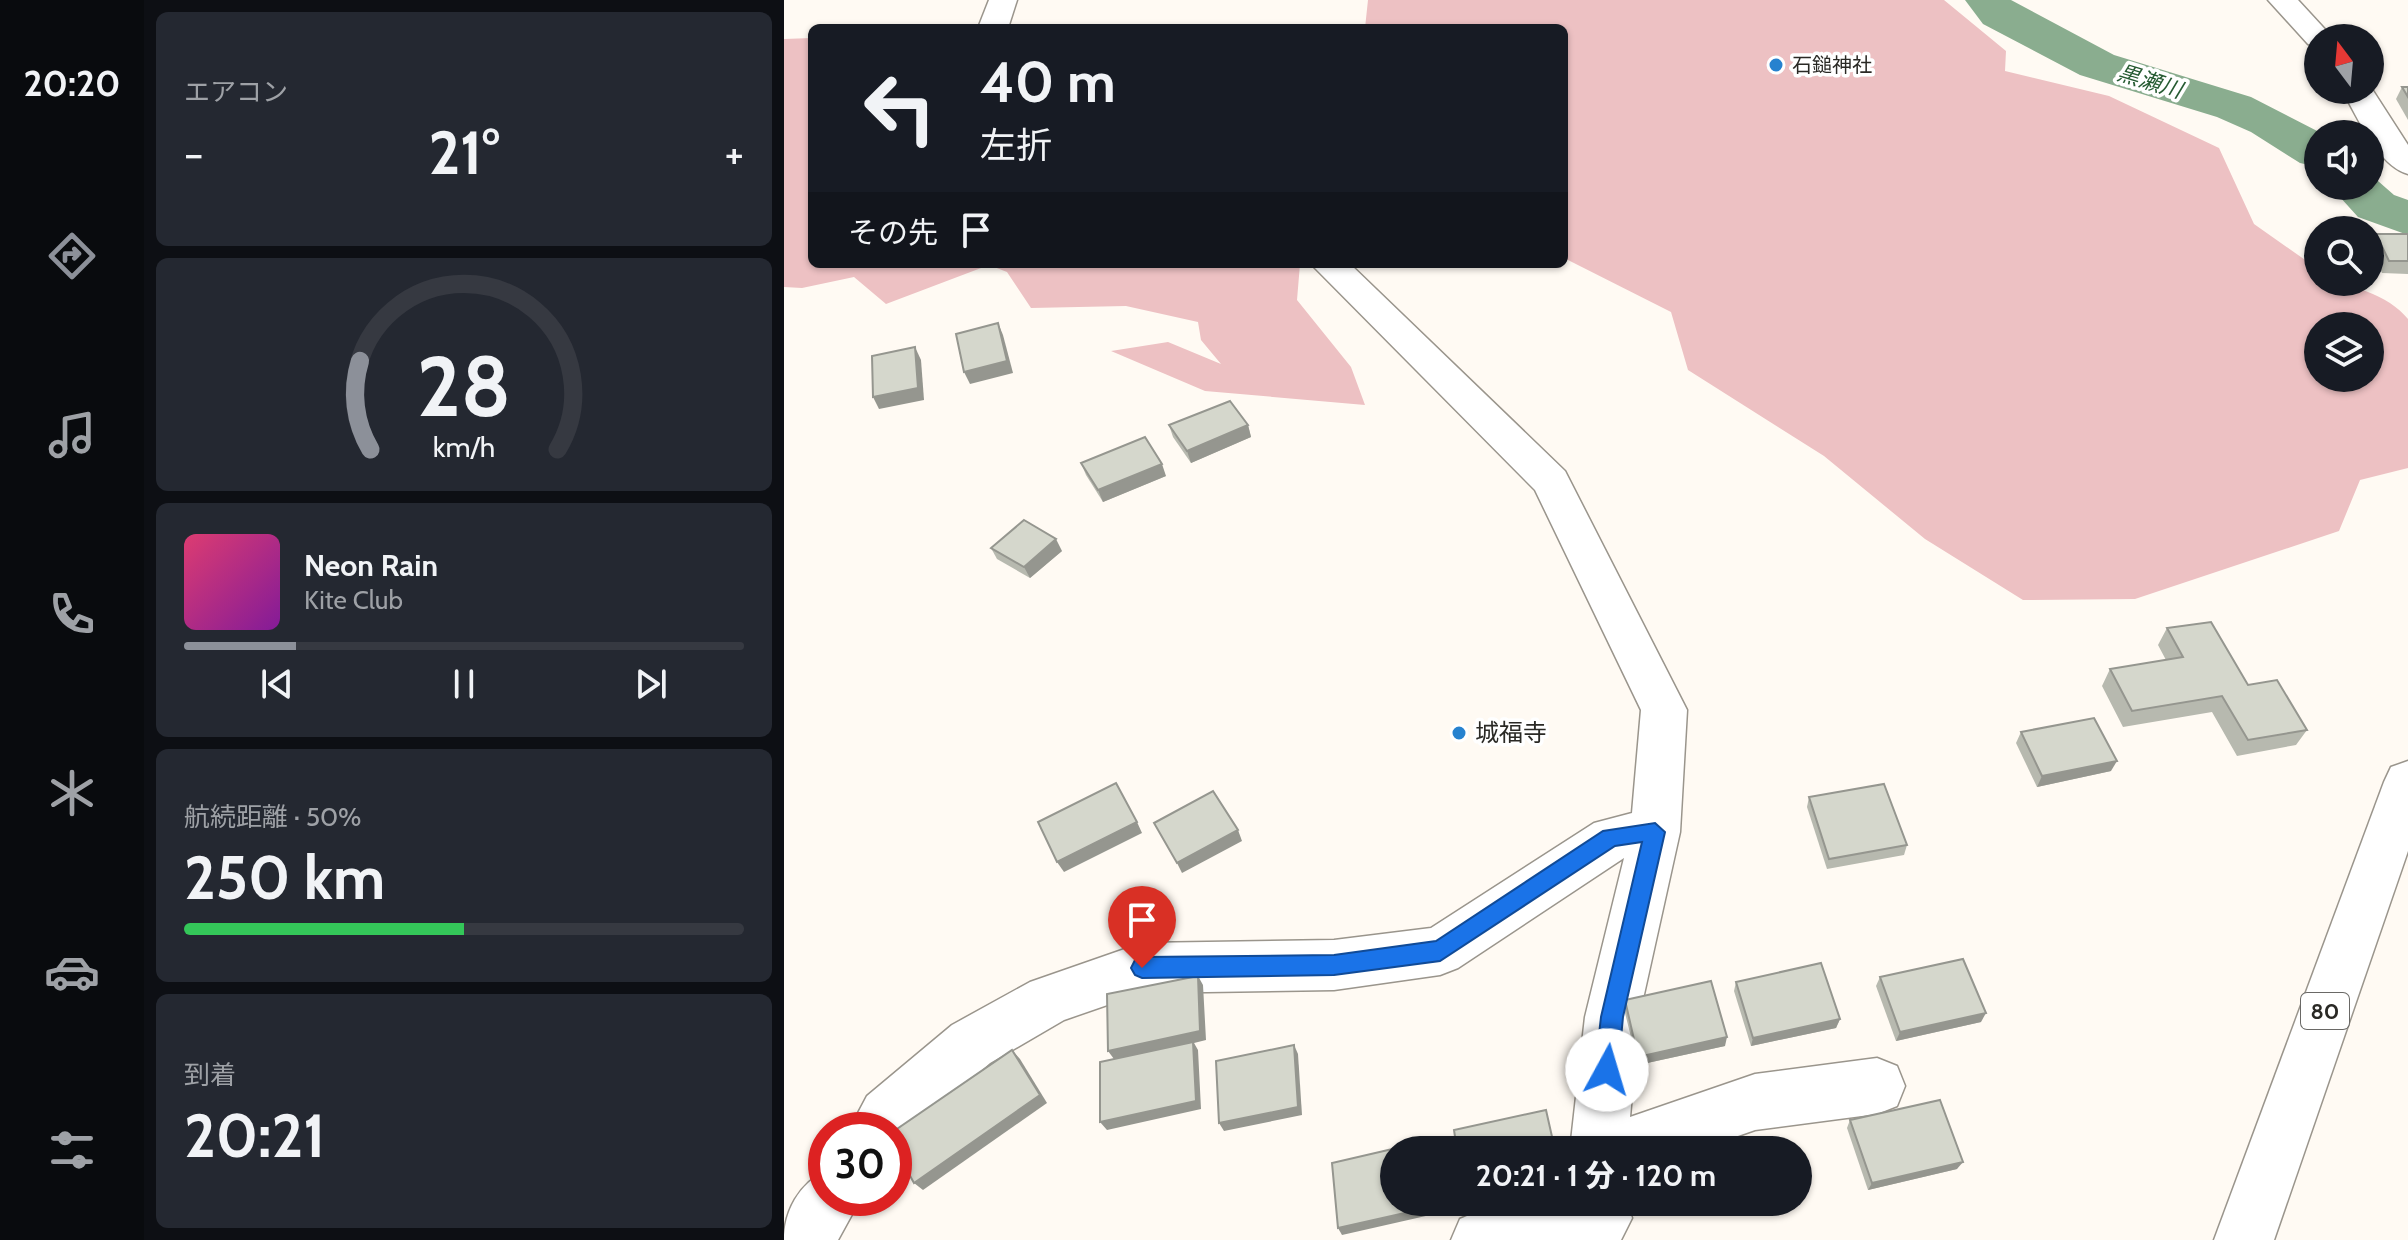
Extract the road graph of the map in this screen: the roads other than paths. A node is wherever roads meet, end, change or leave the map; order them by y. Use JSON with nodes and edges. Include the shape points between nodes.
{"nodes":[{"id":1,"x":1003,"y":0,"type":"edge"},
{"id":2,"x":2282,"y":0,"type":"edge"},
{"id":3,"x":994,"y":24,"type":"edge"},
{"id":4,"x":2305,"y":24,"type":"edge"},
{"id":5,"x":2365,"y":104,"type":"edge"},
{"id":6,"x":2408,"y":164,"type":"edge"},
{"id":7,"x":1333,"y":268,"type":"edge"},
{"id":8,"x":2408,"y":782,"type":"edge"},
{"id":9,"x":1655,"y":832,"type":"junction"},
{"id":10,"x":1877,"y":1086,"type":"dead end"},
{"id":11,"x":892,"y":1112,"type":"edge"},
{"id":12,"x":1600,"y":1136,"type":"edge"},
{"id":13,"x":1657,"y":1136,"type":"edge"},
{"id":14,"x":820,"y":1216,"type":"edge"},
{"id":15,"x":1603,"y":1220,"type":"edge"},
{"id":16,"x":803,"y":1240,"type":"edge"},
{"id":17,"x":1481,"y":1240,"type":"edge"},
{"id":18,"x":2244,"y":1240,"type":"edge"}],
"edges":[{"from":1,"to":3,"type":"street"},
{"from":2,"to":4,"type":"street"},
{"from":5,"to":6,"type":"street"},
{"from":7,"to":9,"type":"street","via":[[1551,481],[1664,710]]},
{"from":8,"to":18,"type":"street","number":"80"},
{"from":9,"to":11,"type":"street","via":[[1611,838],[1440,951],[1334,965],[1142,968],[1049,1000],[971,1044]]},
{"from":9,"to":12,"type":"street","via":[[1612,1017]]},
{"from":10,"to":13,"type":"street","via":[[1755,1102]]},
{"from":14,"to":16,"type":"street"},
{"from":15,"to":17,"type":"street"}]}
